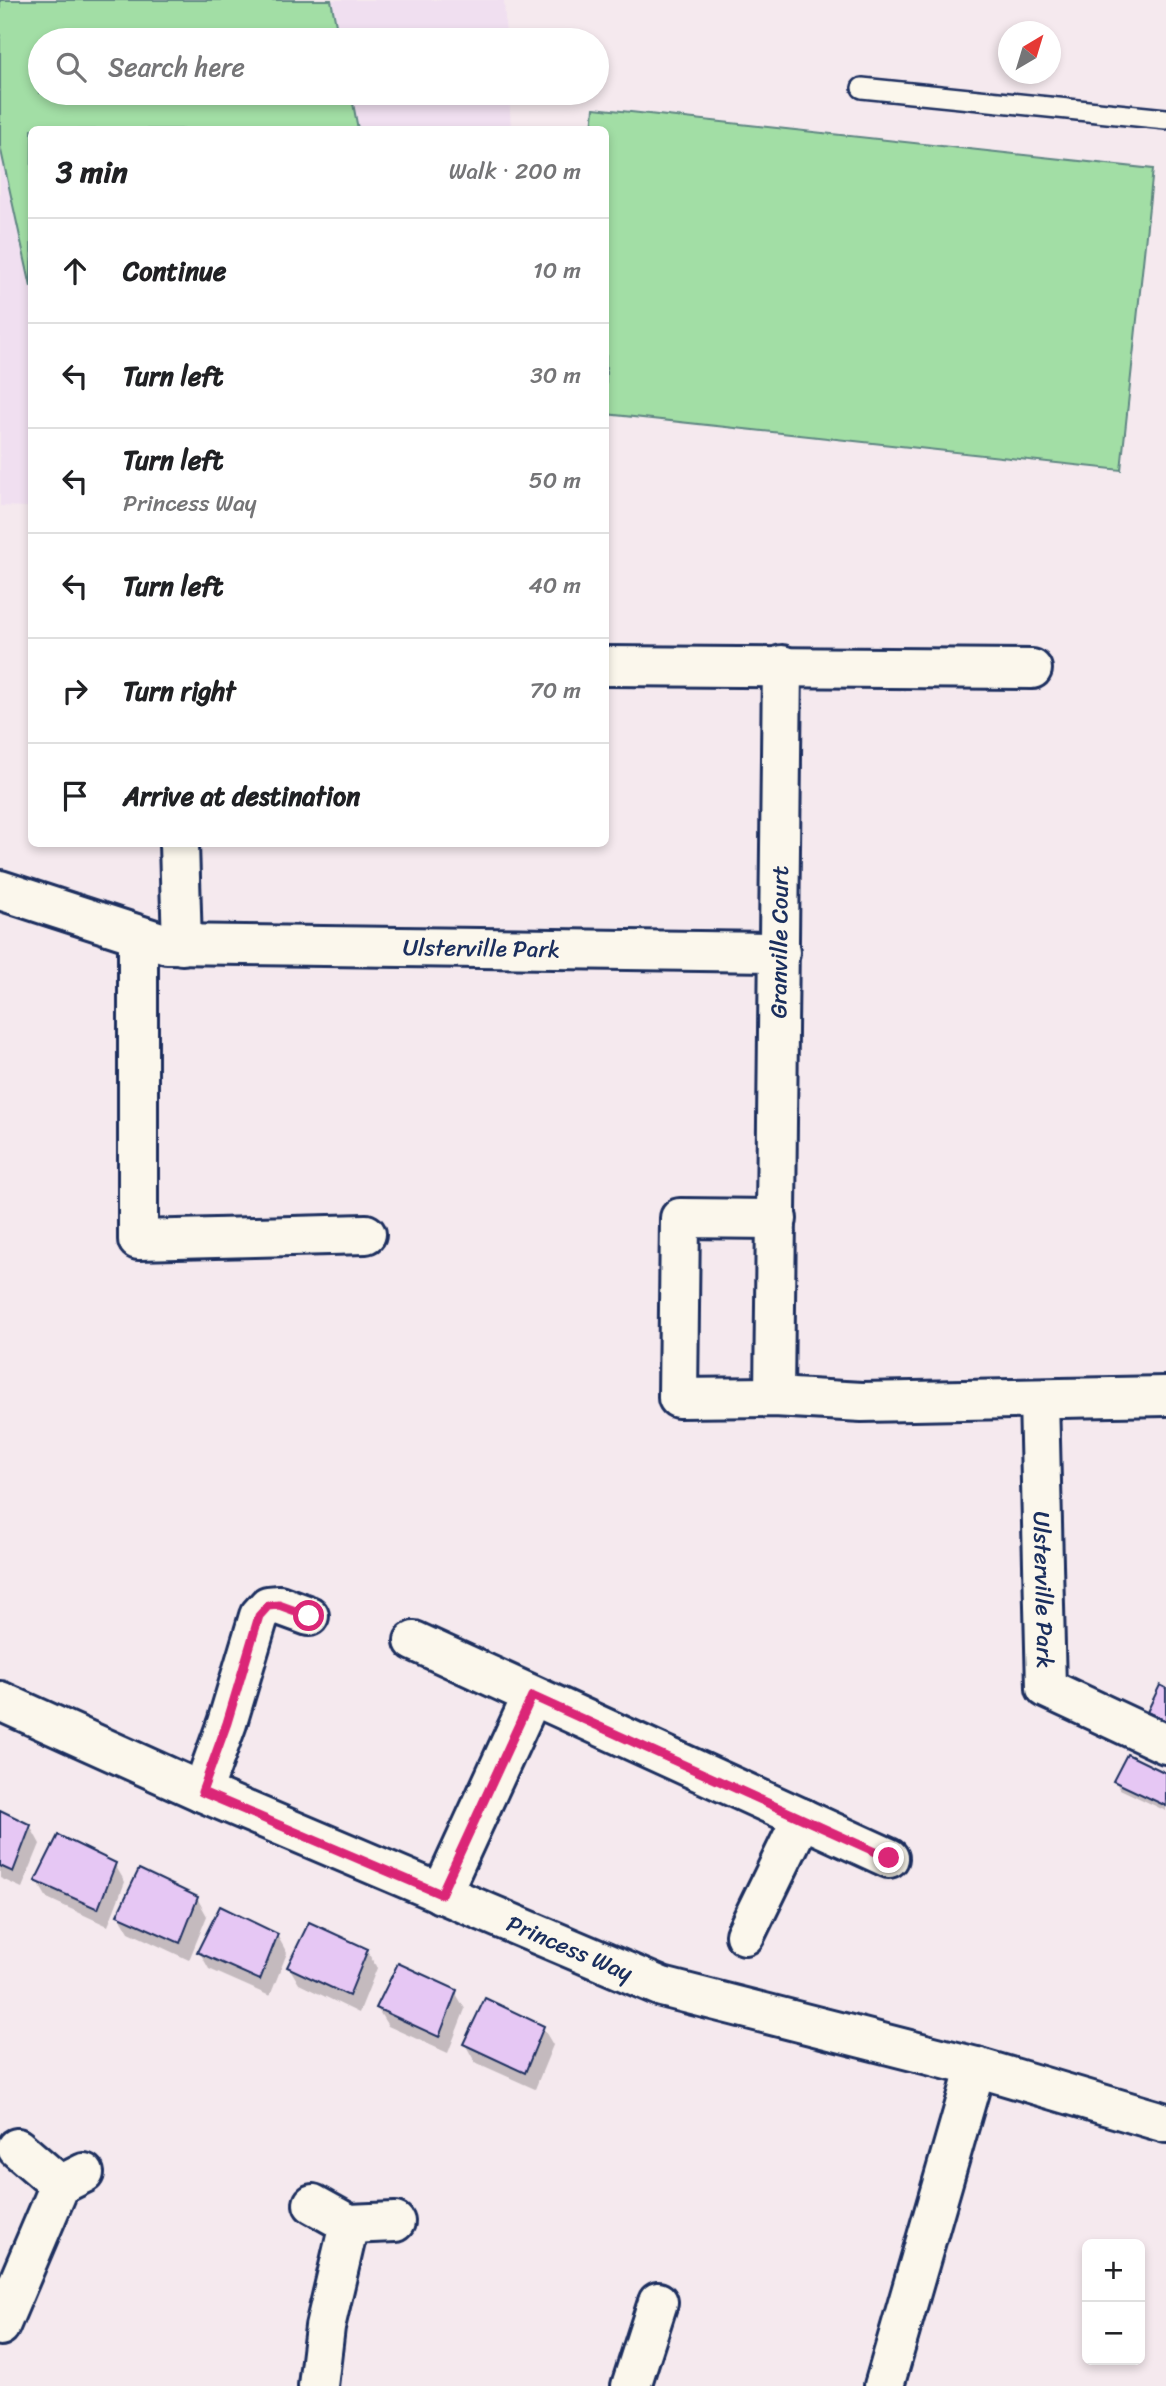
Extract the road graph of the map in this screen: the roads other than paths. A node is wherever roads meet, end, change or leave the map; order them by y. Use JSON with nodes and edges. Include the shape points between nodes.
{"nodes":[{"id":1,"x":862,"y":88,"type":"dead end"},
{"id":2,"x":1166,"y":119,"type":"edge"},
{"id":3,"x":782,"y":665,"type":"junction"},
{"id":4,"x":609,"y":666,"type":"edge"},
{"id":5,"x":1032,"y":669,"type":"dead end"},
{"id":6,"x":178,"y":847,"type":"edge"},
{"id":7,"x":0,"y":890,"type":"edge"},
{"id":8,"x":138,"y":936,"type":"junction"},
{"id":9,"x":182,"y":945,"type":"junction"},
{"id":10,"x":780,"y":952,"type":"junction"},
{"id":11,"x":777,"y":1219,"type":"junction"},
{"id":12,"x":366,"y":1234,"type":"dead end"},
{"id":13,"x":1166,"y":1396,"type":"edge"},
{"id":14,"x":774,"y":1397,"type":"junction"},
{"id":15,"x":1039,"y":1399,"type":"junction"},
{"id":16,"x":309,"y":1616,"type":"dead end"},
{"id":17,"x":414,"y":1641,"type":"dead end"},
{"id":18,"x":532,"y":1696,"type":"junction"},
{"id":19,"x":0,"y":1701,"type":"edge"},
{"id":20,"x":1166,"y":1744,"type":"edge"},
{"id":21,"x":202,"y":1792,"type":"junction"},
{"id":22,"x":802,"y":1818,"type":"junction"},
{"id":23,"x":889,"y":1858,"type":"dead end"},
{"id":24,"x":441,"y":1894,"type":"junction"},
{"id":25,"x":745,"y":1935,"type":"dead end"},
{"id":26,"x":976,"y":2067,"type":"junction"},
{"id":27,"x":1166,"y":2123,"type":"edge"},
{"id":28,"x":17,"y":2148,"type":"dead end"},
{"id":29,"x":313,"y":2204,"type":"dead end"},
{"id":30,"x":395,"y":2222,"type":"dead end"},
{"id":31,"x":349,"y":2224,"type":"junction"},
{"id":32,"x":659,"y":2302,"type":"dead end"},
{"id":33,"x":0,"y":2326,"type":"edge"},
{"id":34,"x":318,"y":2386,"type":"edge"},
{"id":35,"x":631,"y":2386,"type":"edge"},
{"id":36,"x":884,"y":2386,"type":"edge"}],
"edges":[{"from":1,"to":2,"type":"lane"},
{"from":3,"to":4,"type":"street"},
{"from":3,"to":5,"type":"street"},
{"from":3,"to":10,"type":"street","name":"Granville Court"},
{"from":6,"to":9,"type":"street"},
{"from":7,"to":8,"type":"street","name":"Ulsterville Park"},
{"from":8,"to":9,"type":"street","name":"Ulsterville Park"},
{"from":8,"to":12,"type":"street","via":[[138,1240]]},
{"from":9,"to":10,"type":"street","name":"Ulsterville Park"},
{"from":10,"to":11,"type":"street","name":"Granville Court"},
{"from":11,"to":14,"type":"street","name":"Granville Court"},
{"from":11,"to":14,"type":"street","via":[[680,1219],[678,1398]]},
{"from":13,"to":15,"type":"street"},
{"from":14,"to":15,"type":"street","via":[[862,1402]]},
{"from":15,"to":20,"type":"street","name":"Ulsterville Park","via":[[1046,1688]]},
{"from":16,"to":21,"type":"street","via":[[279,1605],[268,1606],[259,1616]]},
{"from":17,"to":18,"type":"street"},
{"from":18,"to":22,"type":"street"},
{"from":18,"to":24,"type":"street"},
{"from":19,"to":21,"type":"street","name":"Princess Way"},
{"from":21,"to":24,"type":"street","name":"Princess Way"},
{"from":22,"to":23,"type":"street"},
{"from":22,"to":25,"type":"street"},
{"from":24,"to":26,"type":"street","name":"Princess Way","via":[[662,1987]]},
{"from":26,"to":27,"type":"street","name":"Princess Way"},
{"from":26,"to":36,"type":"street"},
{"from":28,"to":33,"type":"street","via":[[72,2179]]},
{"from":29,"to":31,"type":"street"},
{"from":30,"to":31,"type":"street"},
{"from":31,"to":34,"type":"street","via":[[325,2327]]},
{"from":32,"to":35,"type":"street"}]}
